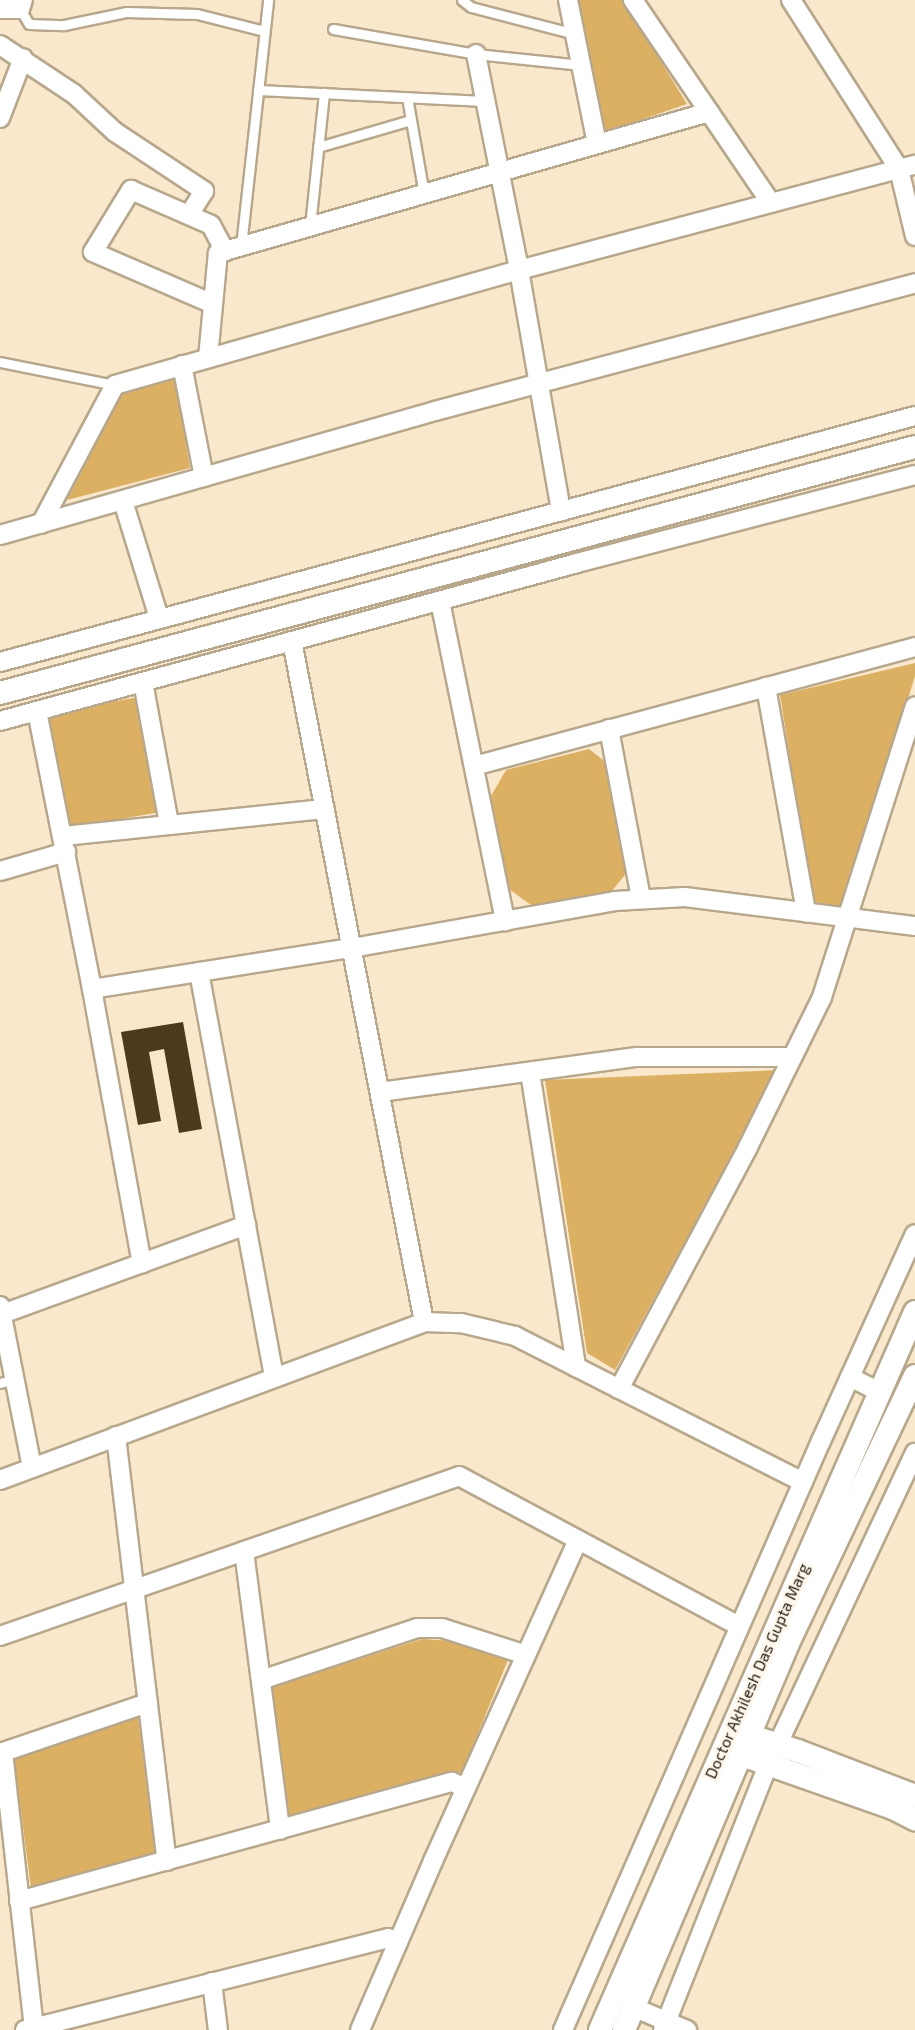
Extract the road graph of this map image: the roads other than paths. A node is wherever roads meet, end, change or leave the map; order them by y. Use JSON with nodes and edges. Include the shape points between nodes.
{"nodes":[{"id":1,"x":267,"y":0,"type":"edge"},
{"id":2,"x":462,"y":0,"type":"edge"},
{"id":3,"x":568,"y":0,"type":"edge"},
{"id":4,"x":633,"y":0,"type":"edge"},
{"id":5,"x":791,"y":0,"type":"edge"},
{"id":6,"x":22,"y":4,"type":"edge"},
{"id":7,"x":0,"y":9,"type":"edge"},
{"id":8,"x":333,"y":29,"type":"dead end"},
{"id":9,"x":264,"y":31,"type":"junction"},
{"id":10,"x":575,"y":34,"type":"junction"},
{"id":11,"x":0,"y":45,"type":"edge"},
{"id":12,"x":476,"y":54,"type":"junction"},
{"id":13,"x":23,"y":58,"type":"junction"},
{"id":14,"x":581,"y":65,"type":"junction"},
{"id":15,"x":258,"y":90,"type":"junction"},
{"id":16,"x":324,"y":93,"type":"junction"},
{"id":17,"x":407,"y":97,"type":"junction"},
{"id":18,"x":485,"y":101,"type":"junction"},
{"id":19,"x":709,"y":112,"type":"junction"},
{"id":20,"x":0,"y":118,"type":"edge"},
{"id":21,"x":411,"y":120,"type":"junction"},
{"id":22,"x":597,"y":144,"type":"junction"},
{"id":23,"x":318,"y":147,"type":"junction"},
{"id":24,"x":907,"y":167,"type":"edge"},
{"id":25,"x":498,"y":172,"type":"junction"},
{"id":26,"x":424,"y":194,"type":"junction"},
{"id":27,"x":771,"y":203,"type":"junction"},
{"id":28,"x":189,"y":215,"type":"junction"},
{"id":29,"x":310,"y":226,"type":"junction"},
{"id":30,"x":915,"y":236,"type":"edge"},
{"id":31,"x":233,"y":248,"type":"junction"},
{"id":32,"x":519,"y":270,"type":"junction"},
{"id":33,"x":915,"y":283,"type":"edge"},
{"id":34,"x":213,"y":304,"type":"junction"},
{"id":35,"x":208,"y":358,"type":"junction"},
{"id":36,"x":0,"y":362,"type":"edge"},
{"id":37,"x":182,"y":365,"type":"junction"},
{"id":38,"x":538,"y":383,"type":"junction"},
{"id":39,"x":115,"y":385,"type":"junction"},
{"id":40,"x":915,"y":416,"type":"edge"},
{"id":41,"x":915,"y":447,"type":"edge"},
{"id":42,"x":915,"y":475,"type":"edge"},
{"id":43,"x":204,"y":477,"type":"junction"},
{"id":44,"x":123,"y":501,"type":"junction"},
{"id":45,"x":561,"y":511,"type":"junction"},
{"id":46,"x":41,"y":524,"type":"junction"},
{"id":47,"x":0,"y":535,"type":"edge"},
{"id":48,"x":440,"y":601,"type":"junction"},
{"id":49,"x":159,"y":618,"type":"junction"},
{"id":50,"x":292,"y":641,"type":"junction"},
{"id":51,"x":915,"y":647,"type":"edge"},
{"id":52,"x":0,"y":662,"type":"edge"},
{"id":53,"x":143,"y":682,"type":"junction"},
{"id":54,"x":766,"y":687,"type":"junction"},
{"id":55,"x":0,"y":693,"type":"edge"},
{"id":56,"x":915,"y":706,"type":"edge"},
{"id":57,"x":37,"y":711,"type":"junction"},
{"id":58,"x":0,"y":721,"type":"edge"},
{"id":59,"x":609,"y":729,"type":"junction"},
{"id":60,"x":474,"y":766,"type":"junction"},
{"id":61,"x":325,"y":809,"type":"junction"},
{"id":62,"x":169,"y":824,"type":"junction"},
{"id":63,"x":64,"y":844,"type":"junction"},
{"id":64,"x":0,"y":871,"type":"edge"},
{"id":65,"x":641,"y":899,"type":"junction"},
{"id":66,"x":806,"y":912,"type":"junction"},
{"id":67,"x":847,"y":917,"type":"junction"},
{"id":68,"x":505,"y":921,"type":"junction"},
{"id":69,"x":915,"y":926,"type":"edge"},
{"id":70,"x":352,"y":948,"type":"junction"},
{"id":71,"x":199,"y":972,"type":"junction"},
{"id":72,"x":93,"y":989,"type":"junction"},
{"id":73,"x":792,"y":1058,"type":"junction"},
{"id":74,"x":530,"y":1071,"type":"junction"},
{"id":75,"x":380,"y":1092,"type":"junction"},
{"id":76,"x":246,"y":1226,"type":"junction"},
{"id":77,"x":915,"y":1234,"type":"edge"},
{"id":78,"x":142,"y":1263,"type":"junction"},
{"id":79,"x":1,"y":1310,"type":"edge"},
{"id":80,"x":915,"y":1312,"type":"edge"},
{"id":81,"x":424,"y":1322,"type":"junction"},
{"id":82,"x":576,"y":1367,"type":"junction"},
{"id":83,"x":915,"y":1376,"type":"edge"},
{"id":84,"x":274,"y":1377,"type":"junction"},
{"id":85,"x":850,"y":1377,"type":"junction"},
{"id":86,"x":7,"y":1381,"type":"edge"},
{"id":87,"x":619,"y":1389,"type":"junction"},
{"id":88,"x":876,"y":1400,"type":"junction"},
{"id":89,"x":895,"y":1417,"type":"junction"},
{"id":90,"x":116,"y":1436,"type":"junction"},
{"id":91,"x":915,"y":1453,"type":"edge"},
{"id":92,"x":33,"y":1468,"type":"junction"},
{"id":93,"x":0,"y":1480,"type":"edge"},
{"id":94,"x":803,"y":1482,"type":"junction"},
{"id":95,"x":578,"y":1540,"type":"junction"},
{"id":96,"x":244,"y":1551,"type":"junction"},
{"id":97,"x":135,"y":1589,"type":"junction"},
{"id":98,"x":740,"y":1626,"type":"junction"},
{"id":99,"x":0,"y":1636,"type":"edge"},
{"id":100,"x":526,"y":1655,"type":"junction"},
{"id":101,"x":261,"y":1680,"type":"junction"},
{"id":102,"x":148,"y":1703,"type":"junction"},
{"id":103,"x":736,"y":1742,"type":"junction"},
{"id":104,"x":1,"y":1753,"type":"edge"},
{"id":105,"x":772,"y":1755,"type":"junction"},
{"id":106,"x":466,"y":1788,"type":"junction"},
{"id":107,"x":915,"y":1796,"type":"edge"},
{"id":108,"x":915,"y":1819,"type":"edge"},
{"id":109,"x":280,"y":1830,"type":"junction"},
{"id":110,"x":167,"y":1861,"type":"junction"},
{"id":111,"x":19,"y":1901,"type":"junction"},
{"id":112,"x":398,"y":1942,"type":"junction"},
{"id":113,"x":212,"y":1982,"type":"junction"},
{"id":114,"x":633,"y":2007,"type":"junction"},
{"id":115,"x":664,"y":2026,"type":"edge"},
{"id":116,"x":29,"y":2029,"type":"edge"},
{"id":117,"x":218,"y":2030,"type":"edge"},
{"id":118,"x":360,"y":2030,"type":"edge"},
{"id":119,"x":563,"y":2030,"type":"edge"},
{"id":120,"x":600,"y":2030,"type":"edge"},
{"id":121,"x":624,"y":2030,"type":"edge"},
{"id":122,"x":687,"y":2030,"type":"edge"}],
"edges":[{"from":1,"to":9,"type":"lane"},
{"from":2,"to":10,"type":"lane","via":[[471,7]]},
{"from":3,"to":10,"type":"street"},
{"from":4,"to":19,"type":"street"},
{"from":5,"to":24,"type":"street"},
{"from":6,"to":7,"type":"street"},
{"from":6,"to":9,"type":"lane","via":[[29,24],[64,25],[126,12],[197,14]]},
{"from":8,"to":12,"type":"lane"},
{"from":9,"to":15,"type":"lane"},
{"from":10,"to":14,"type":"street"},
{"from":11,"to":13,"type":"street"},
{"from":12,"to":14,"type":"lane"},
{"from":12,"to":18,"type":"street"},
{"from":13,"to":20,"type":"street"},
{"from":13,"to":28,"type":"street","via":[[74,94],[115,132],[204,190]]},
{"from":14,"to":22,"type":"street"},
{"from":15,"to":16,"type":"lane"},
{"from":15,"to":31,"type":"lane"},
{"from":16,"to":17,"type":"lane"},
{"from":16,"to":23,"type":"lane"},
{"from":17,"to":18,"type":"lane"},
{"from":17,"to":21,"type":"lane"},
{"from":18,"to":25,"type":"street"},
{"from":19,"to":22,"type":"street"},
{"from":19,"to":27,"type":"street"},
{"from":21,"to":23,"type":"lane"},
{"from":21,"to":26,"type":"lane"},
{"from":22,"to":25,"type":"street"},
{"from":23,"to":29,"type":"lane"},
{"from":24,"to":27,"type":"street"},
{"from":24,"to":30,"type":"street"},
{"from":25,"to":26,"type":"street"},
{"from":25,"to":32,"type":"street"},
{"from":26,"to":29,"type":"street"},
{"from":27,"to":32,"type":"street"},
{"from":28,"to":31,"type":"street","via":[[212,225]]},
{"from":28,"to":34,"type":"street","via":[[131,190],[93,252]]},
{"from":29,"to":31,"type":"street"},
{"from":31,"to":34,"type":"street","via":[[218,253]]},
{"from":32,"to":35,"type":"street"},
{"from":32,"to":38,"type":"street"},
{"from":33,"to":38,"type":"street"},
{"from":34,"to":35,"type":"street"},
{"from":35,"to":37,"type":"street"},
{"from":36,"to":39,"type":"lane"},
{"from":37,"to":39,"type":"street"},
{"from":37,"to":43,"type":"street"},
{"from":38,"to":43,"type":"street"},
{"from":38,"to":45,"type":"street"},
{"from":39,"to":46,"type":"street"},
{"from":40,"to":45,"type":"street"},
{"from":41,"to":55,"type":"street"},
{"from":42,"to":48,"type":"street"},
{"from":43,"to":44,"type":"street"},
{"from":44,"to":46,"type":"street"},
{"from":44,"to":49,"type":"street"},
{"from":45,"to":49,"type":"street"},
{"from":46,"to":47,"type":"street"},
{"from":48,"to":50,"type":"street"},
{"from":48,"to":60,"type":"street"},
{"from":49,"to":52,"type":"street"},
{"from":50,"to":53,"type":"street"},
{"from":50,"to":61,"type":"street"},
{"from":51,"to":54,"type":"street"},
{"from":53,"to":57,"type":"street"},
{"from":53,"to":62,"type":"street"},
{"from":54,"to":59,"type":"street"},
{"from":54,"to":66,"type":"street"},
{"from":56,"to":67,"type":"street"},
{"from":57,"to":58,"type":"street"},
{"from":57,"to":63,"type":"street"},
{"from":59,"to":60,"type":"street"},
{"from":59,"to":65,"type":"street"},
{"from":60,"to":68,"type":"street"},
{"from":61,"to":62,"type":"street"},
{"from":61,"to":70,"type":"street"},
{"from":62,"to":63,"type":"street"},
{"from":63,"to":64,"type":"street"},
{"from":63,"to":72,"type":"street"},
{"from":65,"to":66,"type":"street","via":[[685,897]]},
{"from":65,"to":68,"type":"street"},
{"from":66,"to":67,"type":"street"},
{"from":67,"to":69,"type":"street"},
{"from":67,"to":73,"type":"street","via":[[822,997]]},
{"from":68,"to":70,"type":"street"},
{"from":70,"to":71,"type":"street"},
{"from":70,"to":75,"type":"street"},
{"from":71,"to":72,"type":"street"},
{"from":71,"to":76,"type":"street"},
{"from":72,"to":78,"type":"street"},
{"from":73,"to":74,"type":"street","via":[[637,1057]]},
{"from":73,"to":87,"type":"street"},
{"from":74,"to":75,"type":"street"},
{"from":74,"to":82,"type":"street"},
{"from":75,"to":81,"type":"street"},
{"from":76,"to":78,"type":"street"},
{"from":76,"to":84,"type":"street"},
{"from":77,"to":85,"type":"street"},
{"from":78,"to":79,"type":"street"},
{"from":79,"to":86,"type":"street"},
{"from":80,"to":88,"type":"street","name":"Doctor Akhilesh Das Gupta Marg"},
{"from":81,"to":82,"type":"street","via":[[461,1323],[515,1336]]},
{"from":81,"to":84,"type":"street"},
{"from":82,"to":87,"type":"street"},
{"from":83,"to":89,"type":"street","name":"Doctor Akhilesh Das Gupta Marg"},
{"from":84,"to":90,"type":"street"},
{"from":85,"to":88,"type":"street"},
{"from":85,"to":94,"type":"street"},
{"from":86,"to":92,"type":"street"},
{"from":87,"to":94,"type":"street"},
{"from":88,"to":89,"type":"street"},
{"from":88,"to":103,"type":"street","name":"Doctor Akhilesh Das Gupta Marg"},
{"from":89,"to":103,"type":"street","name":"Doctor Akhilesh Das Gupta Marg","via":[[790,1639]]},
{"from":90,"to":92,"type":"street"},
{"from":90,"to":97,"type":"street"},
{"from":91,"to":105,"type":"street"},
{"from":92,"to":93,"type":"street"},
{"from":94,"to":98,"type":"street"},
{"from":95,"to":96,"type":"street","via":[[459,1476]]},
{"from":95,"to":98,"type":"street"},
{"from":95,"to":100,"type":"street"},
{"from":96,"to":97,"type":"street"},
{"from":96,"to":101,"type":"street"},
{"from":97,"to":99,"type":"street"},
{"from":97,"to":102,"type":"street"},
{"from":98,"to":119,"type":"street"},
{"from":100,"to":101,"type":"street","via":[[442,1628],[417,1628]]},
{"from":100,"to":106,"type":"street"},
{"from":101,"to":109,"type":"street"},
{"from":102,"to":104,"type":"street"},
{"from":102,"to":110,"type":"street"},
{"from":103,"to":105,"type":"street"},
{"from":103,"to":114,"type":"street","name":"Doctor Akhilesh Das Gupta Marg"},
{"from":103,"to":120,"type":"street","name":"Doctor Akhilesh Das Gupta Marg"},
{"from":104,"to":111,"type":"street"},
{"from":105,"to":107,"type":"street"},
{"from":105,"to":108,"type":"street"},
{"from":105,"to":115,"type":"street"},
{"from":106,"to":109,"type":"street","via":[[452,1782]]},
{"from":106,"to":112,"type":"street"},
{"from":109,"to":110,"type":"street"},
{"from":110,"to":111,"type":"street"},
{"from":111,"to":116,"type":"street"},
{"from":112,"to":113,"type":"street","via":[[388,1938]]},
{"from":112,"to":118,"type":"street"},
{"from":113,"to":116,"type":"street"},
{"from":113,"to":117,"type":"street"},
{"from":114,"to":115,"type":"street"},
{"from":114,"to":121,"type":"street","name":"Doctor Akhilesh Das Gupta Marg"},
{"from":115,"to":122,"type":"street"}]}
